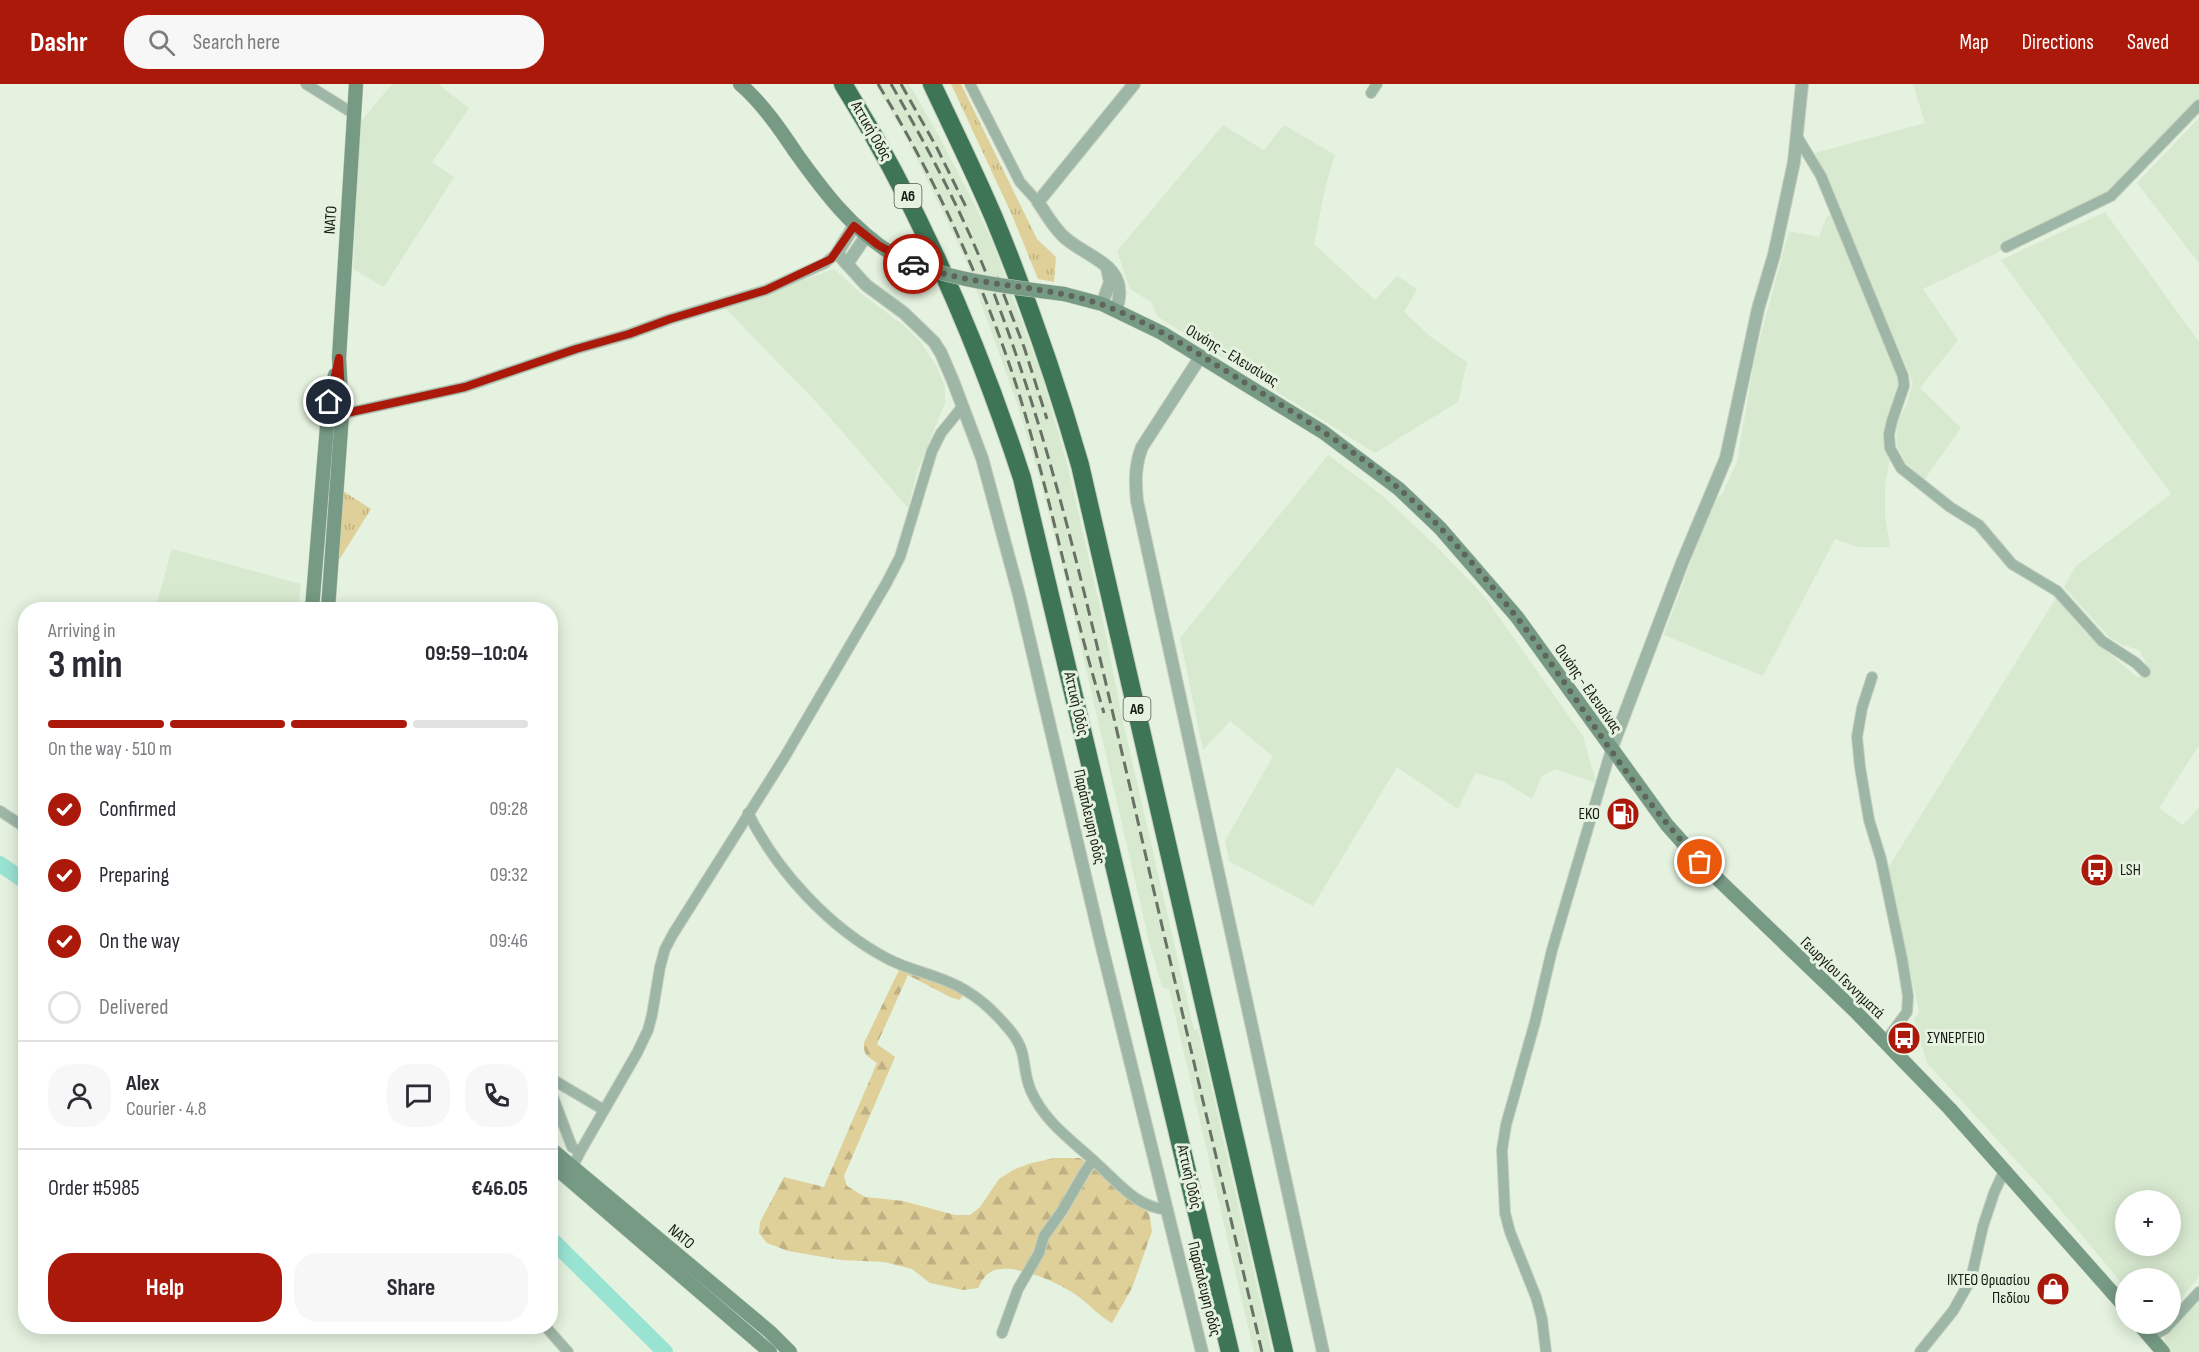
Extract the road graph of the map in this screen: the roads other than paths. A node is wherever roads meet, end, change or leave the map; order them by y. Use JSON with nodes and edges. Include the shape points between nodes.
{"nodes":[{"id":1,"x":306,"y":84,"type":"edge"},
{"id":2,"x":356,"y":84,"type":"edge"},
{"id":3,"x":740,"y":84,"type":"edge"},
{"id":4,"x":843,"y":84,"type":"edge"},
{"id":5,"x":933,"y":84,"type":"edge"},
{"id":6,"x":970,"y":84,"type":"edge"},
{"id":7,"x":1134,"y":84,"type":"edge"},
{"id":8,"x":1802,"y":84,"type":"edge"},
{"id":9,"x":2199,"y":105,"type":"edge"},
{"id":10,"x":354,"y":114,"type":"junction"},
{"id":11,"x":1798,"y":138,"type":"junction"},
{"id":12,"x":1038,"y":202,"type":"junction"},
{"id":13,"x":854,"y":226,"type":"junction"},
{"id":14,"x":866,"y":236,"type":"junction"},
{"id":15,"x":2006,"y":247,"type":"dead end"},
{"id":16,"x":837,"y":252,"type":"junction"},
{"id":17,"x":847,"y":264,"type":"junction"},
{"id":18,"x":1109,"y":307,"type":"junction"},
{"id":19,"x":1201,"y":356,"type":"junction"},
{"id":20,"x":339,"y":358,"type":"junction"},
{"id":21,"x":963,"y":406,"type":"junction"},
{"id":22,"x":342,"y":414,"type":"junction"},
{"id":23,"x":313,"y":602,"type":"edge"},
{"id":24,"x":329,"y":602,"type":"edge"},
{"id":25,"x":2145,"y":672,"type":"dead end"},
{"id":26,"x":1872,"y":677,"type":"dead end"},
{"id":27,"x":1611,"y":750,"type":"junction"},
{"id":28,"x":0,"y":811,"type":"edge"},
{"id":29,"x":748,"y":813,"type":"junction"},
{"id":30,"x":18,"y":823,"type":"edge"},
{"id":31,"x":1885,"y":1042,"type":"junction"},
{"id":32,"x":558,"y":1083,"type":"edge"},
{"id":33,"x":558,"y":1110,"type":"edge"},
{"id":34,"x":604,"y":1110,"type":"junction"},
{"id":35,"x":580,"y":1152,"type":"junction"},
{"id":36,"x":558,"y":1155,"type":"edge"},
{"id":37,"x":1093,"y":1160,"type":"junction"},
{"id":38,"x":572,"y":1168,"type":"junction"},
{"id":39,"x":2005,"y":1169,"type":"junction"},
{"id":40,"x":558,"y":1170,"type":"edge"},
{"id":41,"x":1168,"y":1210,"type":"junction"},
{"id":42,"x":2199,"y":1292,"type":"edge"},
{"id":43,"x":2115,"y":1295,"type":"edge"},
{"id":44,"x":1002,"y":1333,"type":"dead end"},
{"id":45,"x":552,"y":1334,"type":"edge"},
{"id":46,"x":2147,"y":1334,"type":"edge"},
{"id":47,"x":2150,"y":1337,"type":"junction"},
{"id":48,"x":568,"y":1352,"type":"edge"},
{"id":49,"x":770,"y":1352,"type":"edge"},
{"id":50,"x":790,"y":1352,"type":"edge"},
{"id":51,"x":1202,"y":1352,"type":"edge"},
{"id":52,"x":1230,"y":1352,"type":"edge"},
{"id":53,"x":1284,"y":1352,"type":"edge"},
{"id":54,"x":1323,"y":1352,"type":"edge"},
{"id":55,"x":1546,"y":1352,"type":"edge"},
{"id":56,"x":1920,"y":1352,"type":"edge"},
{"id":57,"x":2163,"y":1352,"type":"edge"}],
"edges":[{"from":1,"to":10,"type":"street"},
{"from":2,"to":10,"type":"main road","name":"ΝΑΤΟ"},
{"from":3,"to":13,"type":"main road","name":"Οινόης - Ελευσίνας"},
{"from":4,"to":52,"type":"highway","name":"Αττική Οδός","number":"Α6","via":[[897,176],[963,314],[1022,478]]},
{"from":5,"to":53,"type":"highway","number":"Α6","via":[[998,228],[1061,399],[1080,465]]},
{"from":6,"to":12,"type":"street","via":[[1020,182]]},
{"from":7,"to":12,"type":"street"},
{"from":8,"to":11,"type":"street"},
{"from":9,"to":15,"type":"street","via":[[2111,196]]},
{"from":10,"to":20,"type":"main road","name":"ΝΑΤΟ"},
{"from":11,"to":25,"type":"street","via":[[1821,176],[1904,376],[1889,434],[1895,460],[1910,477],[1979,525],[2012,564],[2057,591],[2102,641]]},
{"from":11,"to":27,"type":"street","via":[[1726,458]]},
{"from":12,"to":18,"type":"street","via":[[1064,237],[1107,267]]},
{"from":13,"to":14,"type":"main road","name":"Οινόης - Ελευσίνας"},
{"from":13,"to":16,"type":"street"},
{"from":14,"to":17,"type":"street"},
{"from":14,"to":18,"type":"main road","name":"Οινόης - Ελευσίνας","bridge":true,"via":[[892,254],[929,271],[1064,294]]},
{"from":16,"to":17,"type":"street","name":"Παράπλευρη οδός"},
{"from":16,"to":22,"type":"street","via":[[825,263],[766,290],[465,387]]},
{"from":17,"to":21,"type":"street","name":"Παράπλευρη οδός","via":[[934,342]]},
{"from":18,"to":19,"type":"main road","name":"Οινόης - Ελευσίνας"},
{"from":19,"to":27,"type":"main road","name":"Οινόης - Ελευσίνας","via":[[1323,432],[1399,489],[1440,528],[1517,617]]},
{"from":19,"to":54,"type":"street","via":[[1142,447],[1135,479],[1137,501]]},
{"from":20,"to":22,"type":"main road","name":"ΝΑΤΟ"},
{"from":20,"to":23,"type":"main road","name":"ΝΑΤΟ","via":[[329,402]]},
{"from":21,"to":29,"type":"street","via":[[932,451],[900,557]]},
{"from":21,"to":41,"type":"street","name":"Παράπλευρη οδός","via":[[982,458],[1013,572]]},
{"from":22,"to":24,"type":"main road","name":"ΝΑΤΟ"},
{"from":26,"to":31,"type":"street","via":[[1857,737],[1860,766],[1908,996],[1907,1012]]},
{"from":27,"to":31,"type":"main road","name":"Γεωργίου Γεννηματά","via":[[1666,825],[1700,862]]},
{"from":27,"to":55,"type":"street","via":[[1551,950],[1502,1150],[1505,1213],[1536,1297]]},
{"from":28,"to":30,"type":"street"},
{"from":29,"to":34,"type":"street","via":[[665,949],[648,1030]]},
{"from":29,"to":37,"type":"street","via":[[779,866],[848,933],[887,959],[967,991],[995,1014],[1023,1048],[1030,1090],[1047,1118]]},
{"from":31,"to":39,"type":"main road","name":"Γεωργίου Γεννηματά"},
{"from":32,"to":34,"type":"street"},
{"from":33,"to":35,"type":"street","via":[[572,1147]]},
{"from":34,"to":35,"type":"street"},
{"from":35,"to":38,"type":"street"},
{"from":36,"to":38,"type":"main road","name":"ΝΑΤΟ"},
{"from":37,"to":41,"type":"street","via":[[1129,1195],[1157,1209]]},
{"from":37,"to":44,"type":"street","via":[[1044,1236]]},
{"from":38,"to":50,"type":"main road","name":"ΝΑΤΟ"},
{"from":39,"to":43,"type":"main road","name":"Γεωργίου Γεννηματά"},
{"from":39,"to":56,"type":"street","via":[[1983,1226],[1971,1279],[1953,1311]]},
{"from":40,"to":49,"type":"main road","name":"ΝΑΤΟ"},
{"from":41,"to":51,"type":"street","name":"Παράπλευρη οδός"},
{"from":42,"to":47,"type":"street","via":[[2165,1329]]},
{"from":45,"to":48,"type":"street"},
{"from":46,"to":47,"type":"main road"},
{"from":47,"to":57,"type":"main road"}]}
